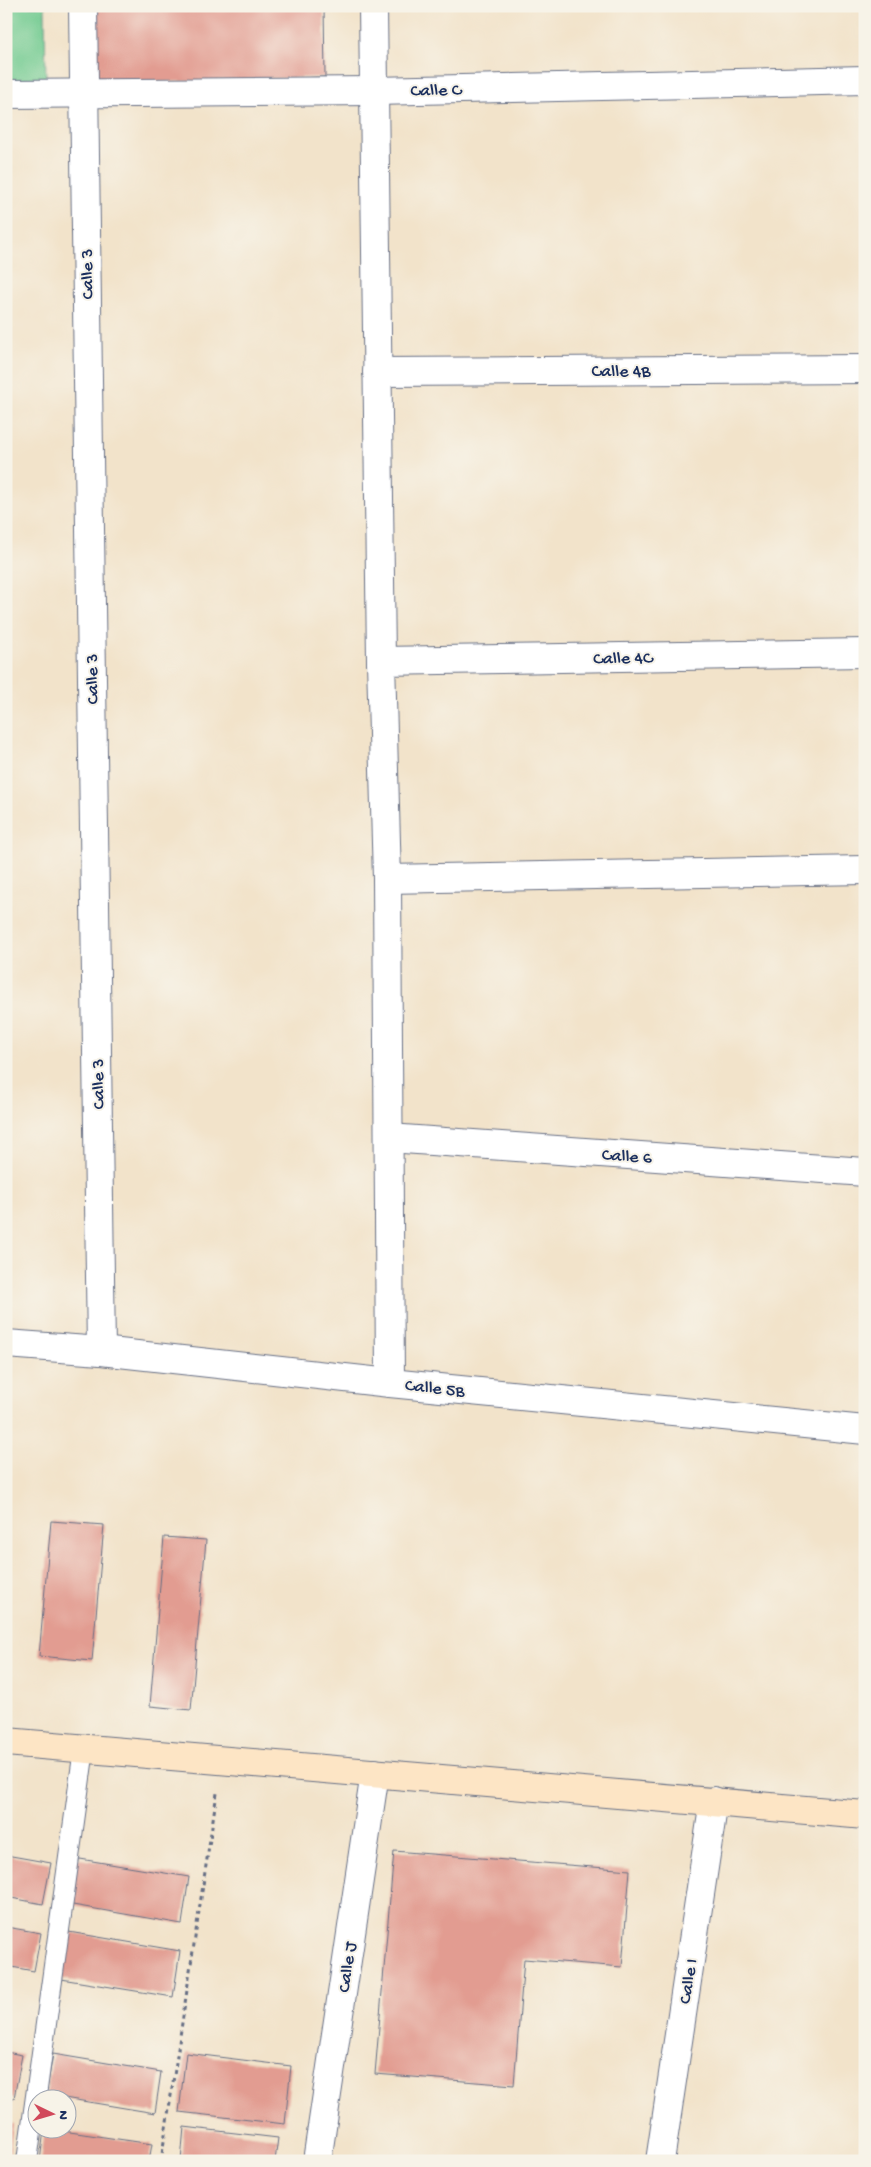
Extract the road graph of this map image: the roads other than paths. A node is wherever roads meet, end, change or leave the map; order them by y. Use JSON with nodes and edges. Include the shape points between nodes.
{"nodes":[{"id":1,"x":83,"y":6,"type":"edge"},
{"id":2,"x":374,"y":6,"type":"edge"},
{"id":3,"x":865,"y":80,"type":"edge"},
{"id":4,"x":375,"y":91,"type":"junction"},
{"id":5,"x":83,"y":92,"type":"junction"},
{"id":6,"x":6,"y":94,"type":"edge"},
{"id":7,"x":865,"y":369,"type":"edge"},
{"id":8,"x":377,"y":372,"type":"junction"},
{"id":9,"x":865,"y":653,"type":"edge"},
{"id":10,"x":381,"y":662,"type":"junction"},
{"id":11,"x":865,"y":870,"type":"edge"},
{"id":12,"x":387,"y":879,"type":"junction"},
{"id":13,"x":388,"y":1138,"type":"junction"},
{"id":14,"x":865,"y":1172,"type":"edge"},
{"id":15,"x":6,"y":1344,"type":"edge"},
{"id":16,"x":101,"y":1351,"type":"junction"},
{"id":17,"x":390,"y":1383,"type":"junction"},
{"id":18,"x":865,"y":1430,"type":"edge"},
{"id":19,"x":6,"y":1742,"type":"edge"},
{"id":20,"x":84,"y":1749,"type":"junction"},
{"id":21,"x":375,"y":1773,"type":"junction"},
{"id":22,"x":714,"y":1801,"type":"junction"},
{"id":23,"x":865,"y":1815,"type":"edge"},
{"id":24,"x":27,"y":2161,"type":"edge"},
{"id":25,"x":317,"y":2161,"type":"edge"},
{"id":26,"x":660,"y":2161,"type":"edge"}],
"edges":[{"from":1,"to":5,"type":"street","name":"Calle 3"},
{"from":2,"to":4,"type":"street"},
{"from":3,"to":4,"type":"street","name":"Calle C"},
{"from":4,"to":5,"type":"street","name":"Calle C"},
{"from":4,"to":8,"type":"street"},
{"from":5,"to":6,"type":"street","name":"Calle C"},
{"from":5,"to":16,"type":"street","name":"Calle 3"},
{"from":7,"to":8,"type":"street","name":"Calle 4B"},
{"from":8,"to":10,"type":"street"},
{"from":9,"to":10,"type":"street","name":"Calle 4C"},
{"from":10,"to":12,"type":"street"},
{"from":11,"to":12,"type":"street"},
{"from":12,"to":13,"type":"street"},
{"from":13,"to":14,"type":"street","name":"Calle 6"},
{"from":13,"to":17,"type":"street"},
{"from":15,"to":16,"type":"street","name":"Calle 5B"},
{"from":16,"to":17,"type":"street","name":"Calle 5B"},
{"from":17,"to":18,"type":"street","name":"Calle 5B"},
{"from":19,"to":20,"type":"street"},
{"from":20,"to":21,"type":"street"},
{"from":20,"to":24,"type":"lane"},
{"from":21,"to":22,"type":"street"},
{"from":21,"to":25,"type":"street","name":"Calle J"},
{"from":22,"to":23,"type":"street"},
{"from":22,"to":26,"type":"street","name":"Calle I"}]}
